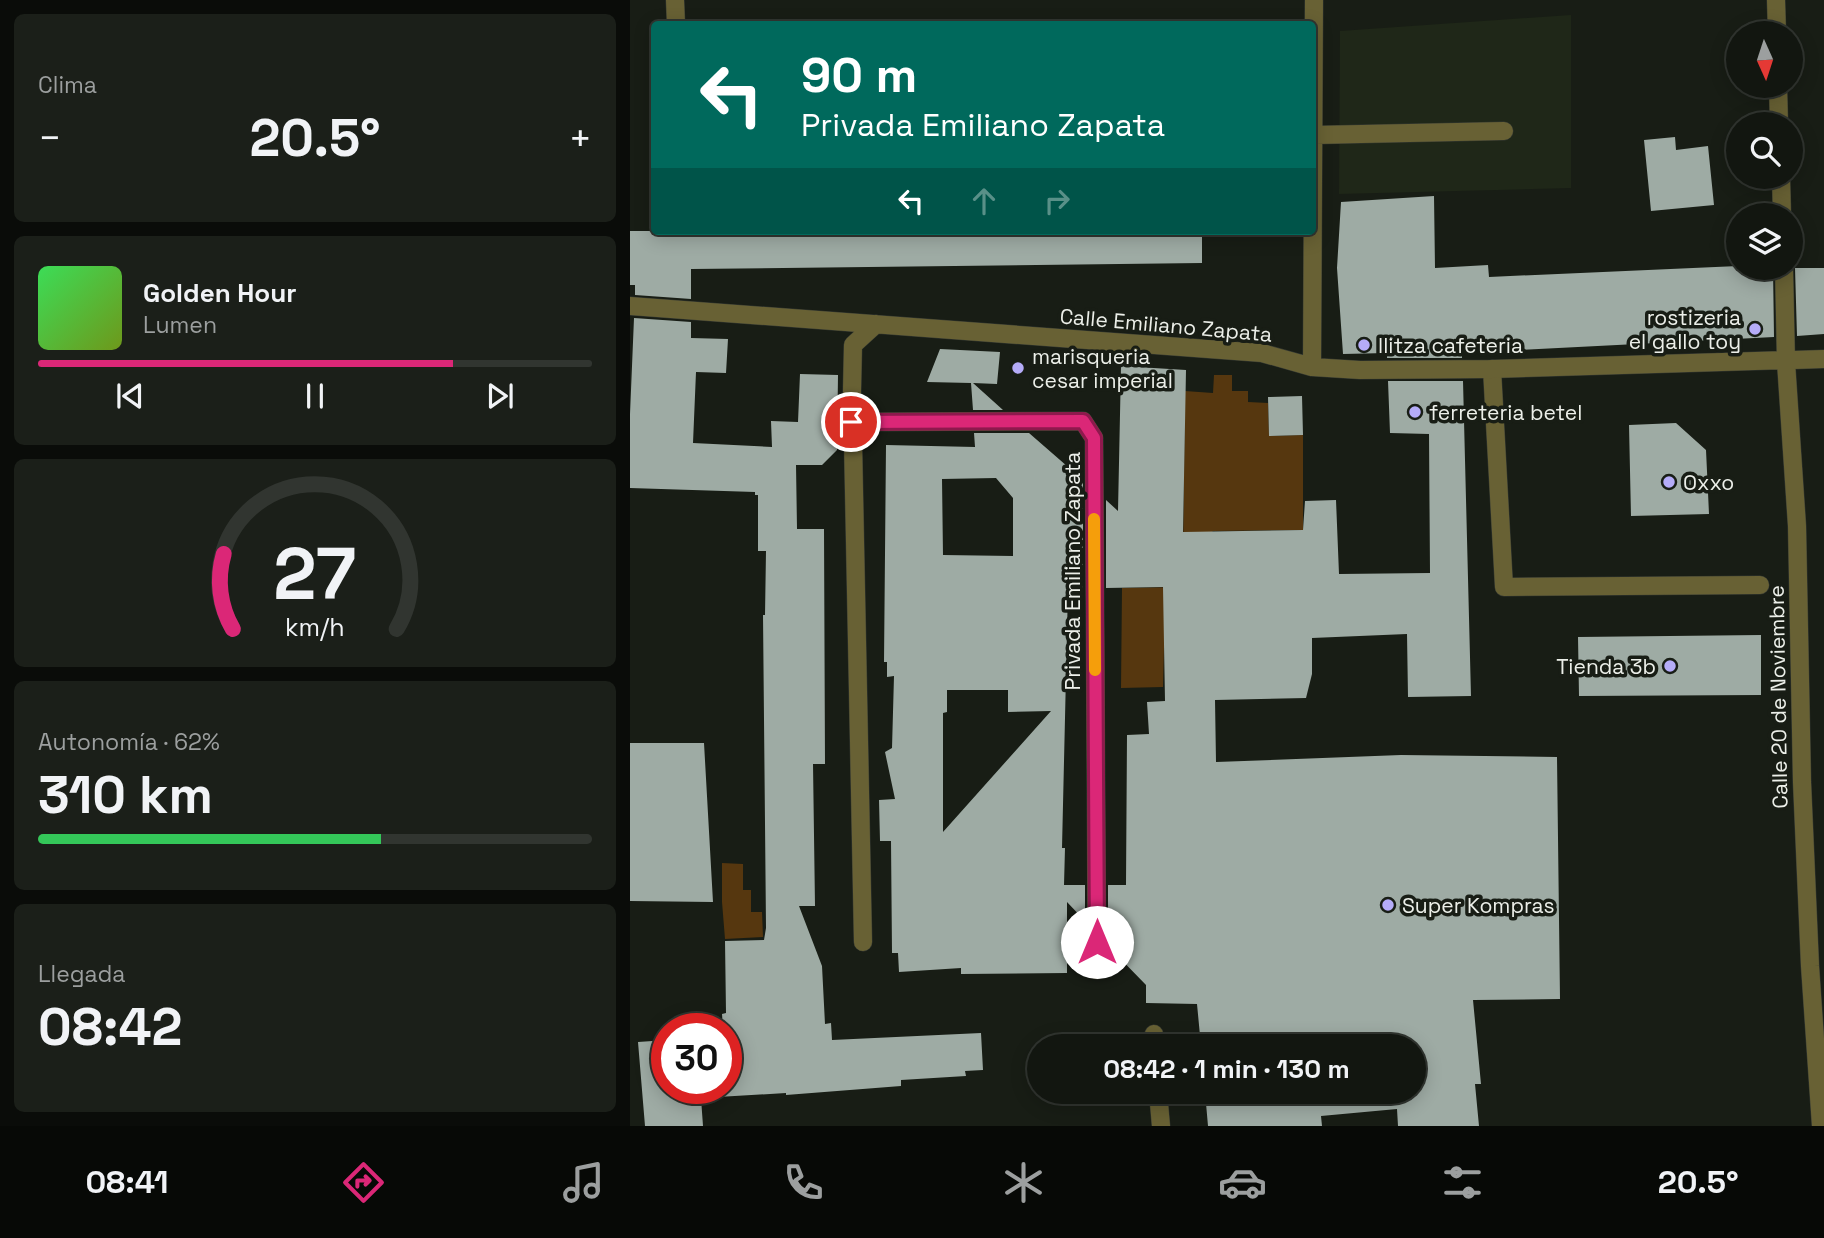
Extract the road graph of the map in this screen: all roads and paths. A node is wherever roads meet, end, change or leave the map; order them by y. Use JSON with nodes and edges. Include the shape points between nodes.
{"nodes":[{"id":1,"x":676,"y":0,"type":"edge"},
{"id":2,"x":1314,"y":0,"type":"edge"},
{"id":3,"x":1776,"y":0,"type":"edge"},
{"id":4,"x":676,"y":21,"type":"edge"},
{"id":5,"x":1314,"y":21,"type":"edge"},
{"id":6,"x":1777,"y":21,"type":"edge"},
{"id":7,"x":1504,"y":131,"type":"dead end"},
{"id":8,"x":1316,"y":135,"type":"edge"},
{"id":9,"x":1313,"y":235,"type":"edge"},
{"id":10,"x":1784,"y":280,"type":"edge"},
{"id":11,"x":630,"y":306,"type":"edge"},
{"id":12,"x":876,"y":324,"type":"junction"},
{"id":13,"x":1824,"y":359,"type":"edge"},
{"id":14,"x":1786,"y":362,"type":"junction"},
{"id":15,"x":1312,"y":367,"type":"junction"},
{"id":16,"x":1492,"y":369,"type":"junction"},
{"id":17,"x":851,"y":422,"type":"junction"},
{"id":18,"x":1760,"y":585,"type":"dead end"},
{"id":19,"x":863,"y":942,"type":"dead end"},
{"id":20,"x":1097,"y":970,"type":"dead end"},
{"id":21,"x":1159,"y":1104,"type":"edge"},
{"id":22,"x":1161,"y":1126,"type":"edge"},
{"id":23,"x":1821,"y":1126,"type":"edge"}],
"edges":[{"from":1,"to":4,"type":"street"},
{"from":2,"to":5,"type":"street"},
{"from":3,"to":6,"type":"street"},
{"from":7,"to":8,"type":"street"},
{"from":9,"to":15,"type":"street"},
{"from":10,"to":14,"type":"street","name":"Calle 20 de Noviembre"},
{"from":11,"to":12,"type":"street","name":"Calle Emiliano Zapata"},
{"from":12,"to":15,"type":"street","name":"Calle Emiliano Zapata","via":[[1262,353]]},
{"from":12,"to":17,"type":"street","via":[[853,345]]},
{"from":13,"to":14,"type":"street","name":"Calle Emiliano Zapata"},
{"from":14,"to":16,"type":"street","name":"Calle Emiliano Zapata"},
{"from":14,"to":23,"type":"street","name":"Calle 20 de Noviembre"},
{"from":15,"to":16,"type":"street","name":"Calle Emiliano Zapata"},
{"from":16,"to":18,"type":"street","via":[[1504,587]]},
{"from":17,"to":19,"type":"street"},
{"from":17,"to":20,"type":"street","name":"Privada Emiliano Zapata","via":[[1083,421],[1094,438]]},
{"from":21,"to":22,"type":"street"}]}
